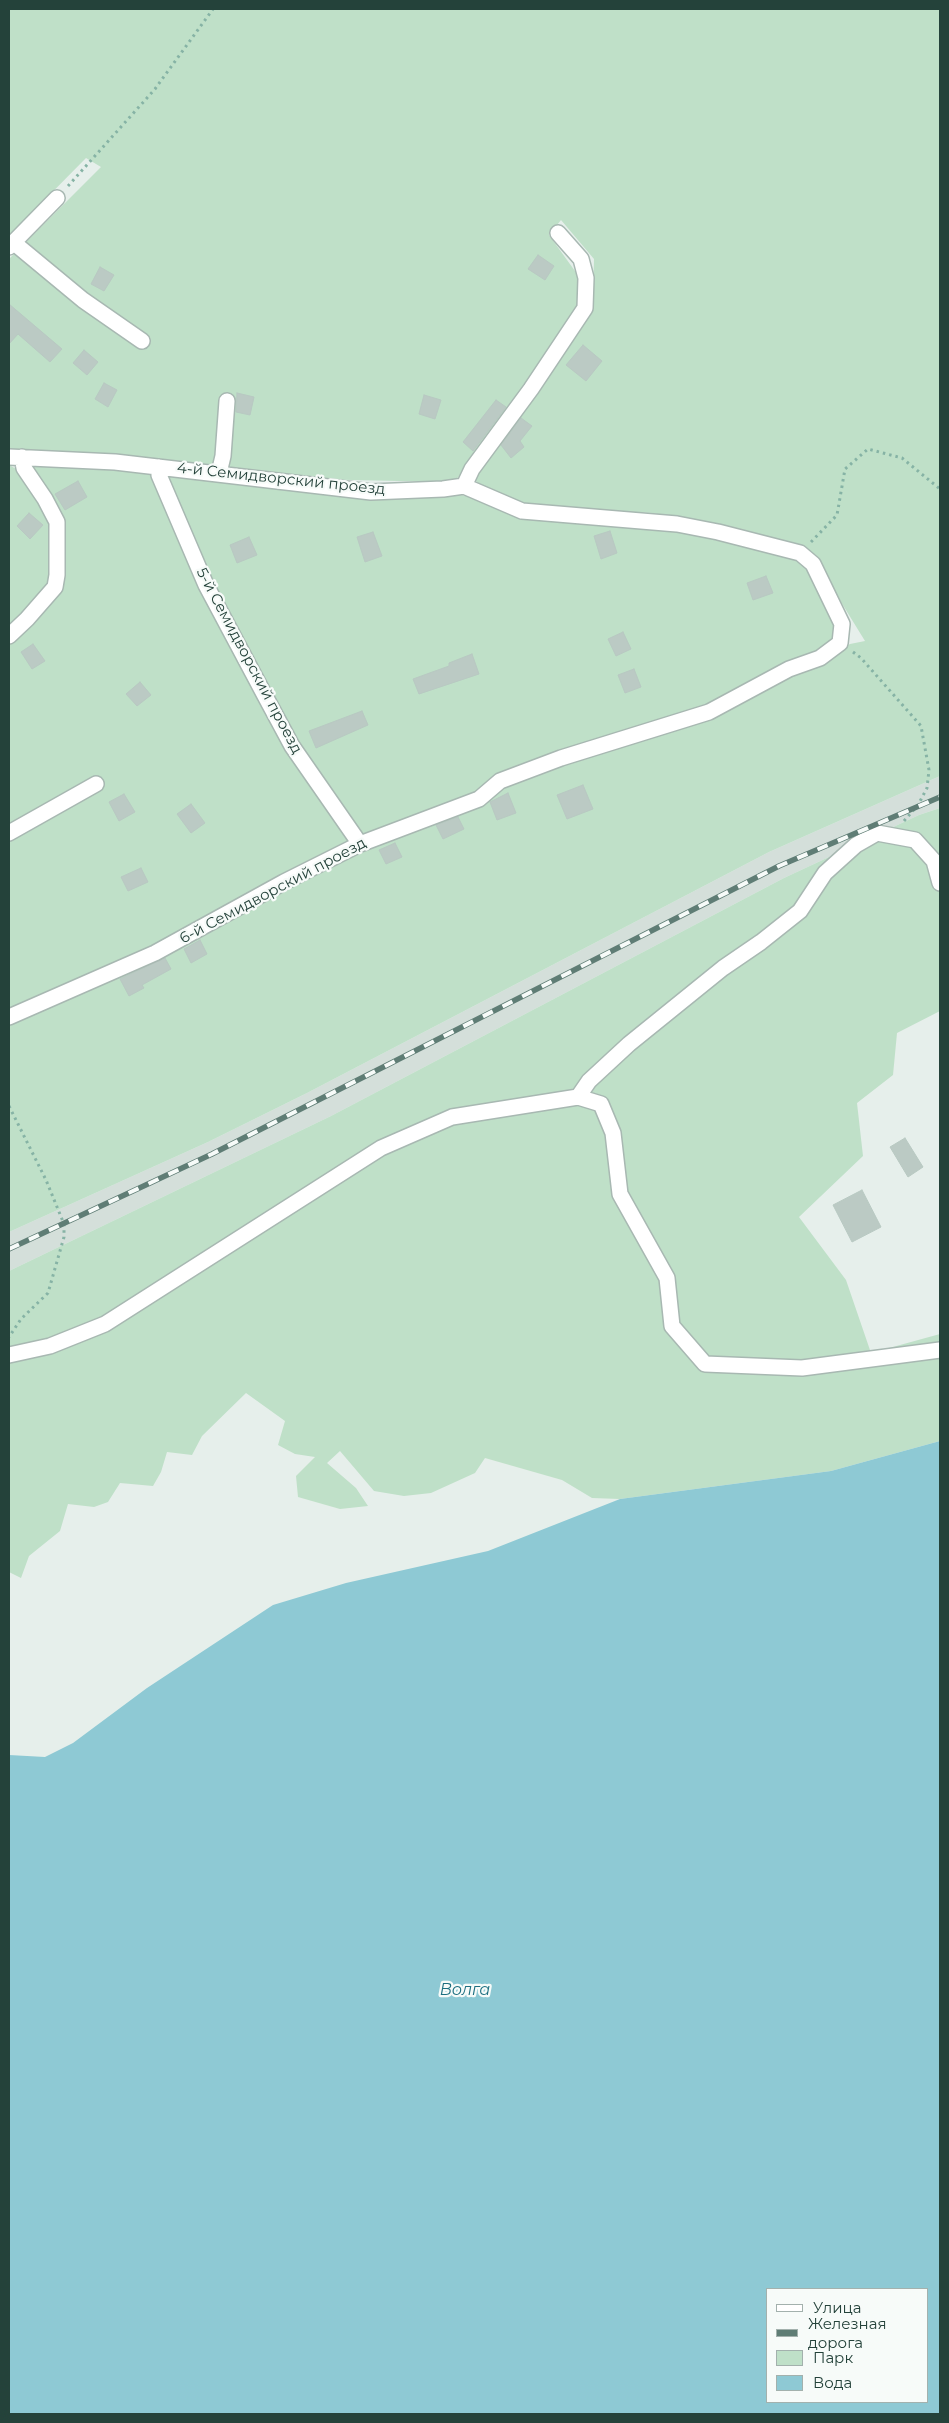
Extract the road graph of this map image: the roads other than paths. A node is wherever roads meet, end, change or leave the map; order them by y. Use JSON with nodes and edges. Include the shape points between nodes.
{"nodes":[{"id":1,"x":57,"y":198,"type":"road end"},
{"id":2,"x":558,"y":233,"type":"dead end"},
{"id":3,"x":11,"y":244,"type":"edge"},
{"id":4,"x":142,"y":341,"type":"dead end"},
{"id":5,"x":227,"y":401,"type":"dead end"},
{"id":6,"x":15,"y":457,"type":"edge"},
{"id":7,"x":159,"y":467,"type":"junction"},
{"id":8,"x":219,"y":473,"type":"junction"},
{"id":9,"x":464,"y":486,"type":"junction"},
{"id":10,"x":9,"y":636,"type":"edge"},
{"id":11,"x":96,"y":784,"type":"dead end"},
{"id":12,"x":9,"y":833,"type":"edge"},
{"id":13,"x":360,"y":844,"type":"junction"},
{"id":14,"x":940,"y":883,"type":"edge"},
{"id":15,"x":9,"y":1017,"type":"edge"},
{"id":16,"x":578,"y":1097,"type":"junction"},
{"id":17,"x":940,"y":1350,"type":"edge"},
{"id":18,"x":9,"y":1355,"type":"edge"}],
"edges":[{"from":1,"to":3,"type":"street"},
{"from":2,"to":9,"type":"street","via":[[581,259],[586,278],[585,308]]},
{"from":3,"to":4,"type":"street","via":[[82,300]]},
{"from":5,"to":8,"type":"street"},
{"from":6,"to":7,"type":"street","name":"4-й Семидворский проезд"},
{"from":6,"to":10,"type":"street","via":[[57,522],[57,575],[55,586]]},
{"from":7,"to":8,"type":"street","name":"4-й Семидворский проезд"},
{"from":7,"to":13,"type":"street","name":"5-й Семидворский проезд","via":[[159,475],[206,585],[264,694],[292,746]]},
{"from":8,"to":9,"type":"street","name":"4-й Семидворский проезд","via":[[371,492]]},
{"from":9,"to":13,"type":"street","name":"6-й Семидворский проезд","via":[[522,511],[677,524],[800,553],[813,564],[842,624],[840,644],[820,658],[788,669],[709,712],[500,781],[479,799]]},
{"from":11,"to":12,"type":"street"},
{"from":13,"to":15,"type":"street","name":"6-й Семидворский проезд","via":[[155,953]]},
{"from":14,"to":16,"type":"street","via":[[934,861],[915,840],[878,833],[856,845],[825,873],[800,911],[629,1044],[589,1081]]},
{"from":16,"to":17,"type":"street","via":[[602,1104],[613,1133],[620,1194],[667,1278],[672,1326],[705,1364],[802,1368]]},
{"from":16,"to":18,"type":"street","via":[[452,1117],[381,1148],[105,1324],[50,1346]]}]}
